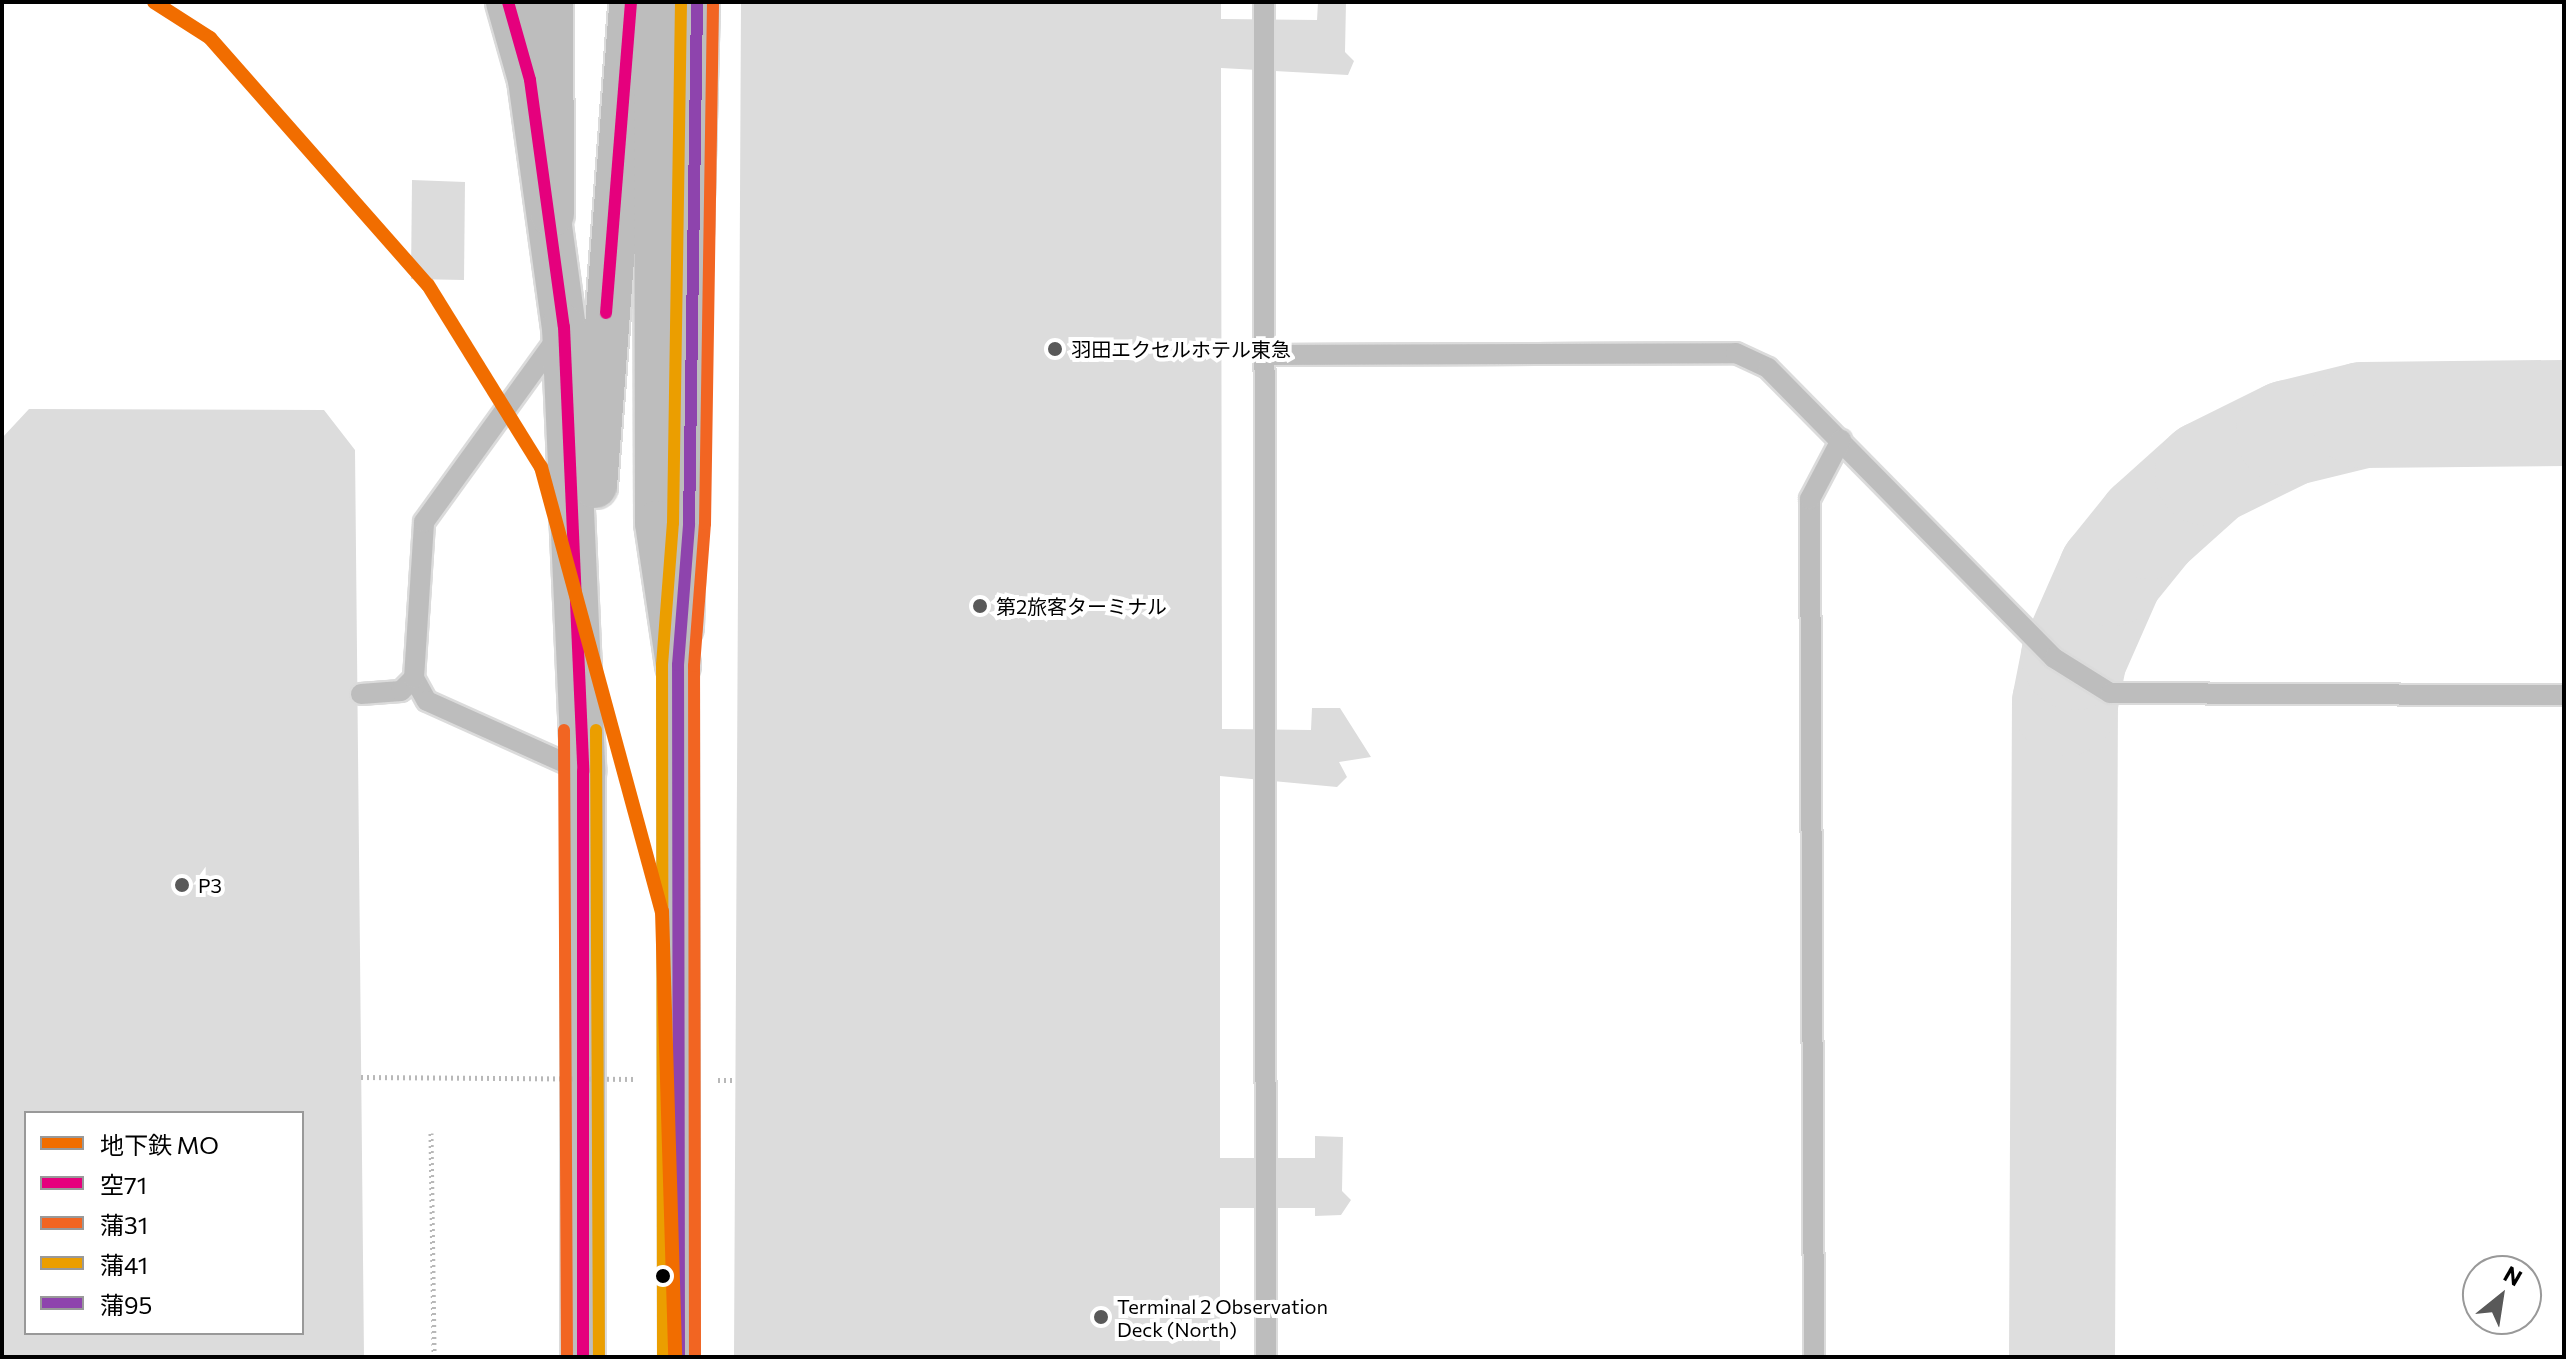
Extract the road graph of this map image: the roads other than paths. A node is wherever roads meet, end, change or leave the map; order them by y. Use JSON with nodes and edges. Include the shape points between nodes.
{"nodes":[{"id":1,"x":508,"y":2,"type":"edge"},
{"id":2,"x":551,"y":2,"type":"edge"},
{"id":3,"x":631,"y":2,"type":"edge"},
{"id":4,"x":656,"y":2,"type":"edge"},
{"id":5,"x":697,"y":2,"type":"edge"},
{"id":6,"x":1264,"y":2,"type":"edge"},
{"id":7,"x":552,"y":214,"type":"junction"},
{"id":8,"x":564,"y":327,"type":"junction"},
{"id":9,"x":1264,"y":355,"type":"junction"},
{"id":10,"x":1841,"y":440,"type":"junction"},
{"id":11,"x":678,"y":665,"type":"junction"},
{"id":12,"x":414,"y":678,"type":"junction"},
{"id":13,"x":361,"y":694,"type":"dead end"},
{"id":14,"x":2564,"y":695,"type":"edge"},
{"id":15,"x":582,"y":750,"type":"junction"},
{"id":16,"x":583,"y":1357,"type":"edge"},
{"id":17,"x":679,"y":1357,"type":"edge"},
{"id":18,"x":1266,"y":1357,"type":"edge"},
{"id":19,"x":1814,"y":1357,"type":"edge"}],
"edges":[{"from":1,"to":7,"type":"main road"},
{"from":2,"to":7,"type":"main road"},
{"from":3,"to":15,"type":"main road"},
{"from":4,"to":11,"type":"main road","via":[[657,523]]},
{"from":5,"to":11,"type":"main road","via":[[689,524]]},
{"from":6,"to":9,"type":"lane"},
{"from":7,"to":8,"type":"main road"},
{"from":8,"to":12,"type":"lane","via":[[424,522]]},
{"from":8,"to":15,"type":"main road"},
{"from":9,"to":10,"type":"lane","via":[[1736,353],[1768,368]]},
{"from":9,"to":18,"type":"lane"},
{"from":10,"to":14,"type":"lane","via":[[2054,658],[2110,693]]},
{"from":10,"to":19,"type":"lane","via":[[1810,499]]},
{"from":11,"to":17,"type":"main road","bridge":true},
{"from":12,"to":13,"type":"lane","via":[[401,691]]},
{"from":12,"to":15,"type":"lane","via":[[427,701]]},
{"from":15,"to":16,"type":"main road"}]}
